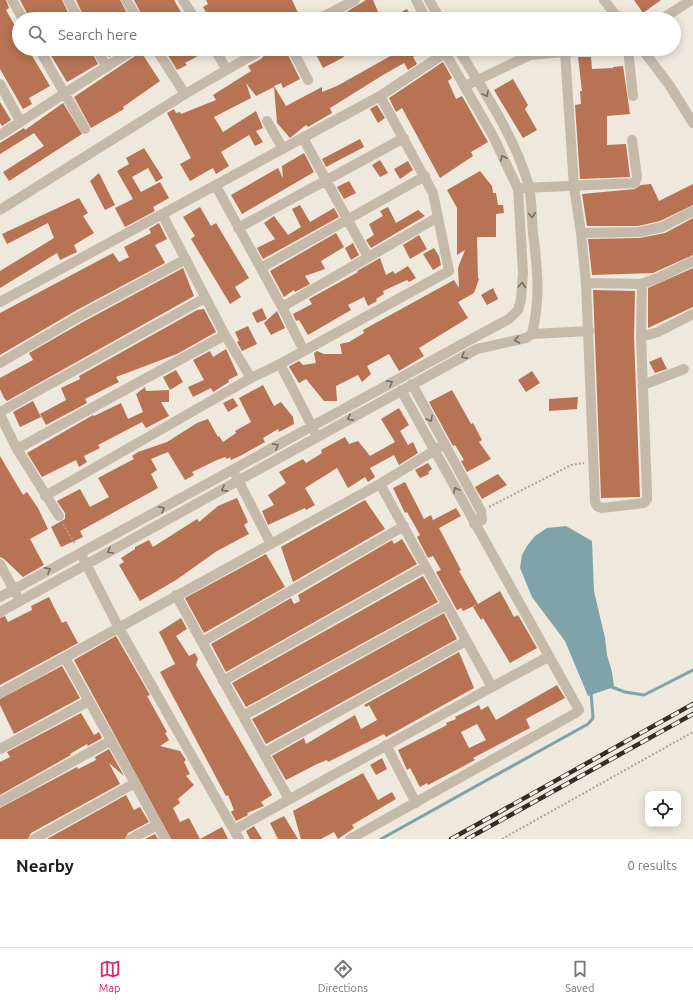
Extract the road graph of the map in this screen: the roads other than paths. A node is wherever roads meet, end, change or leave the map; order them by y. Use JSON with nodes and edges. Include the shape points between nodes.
{"nodes":[{"id":1,"x":12,"y":0,"type":"edge"},
{"id":2,"x":68,"y":0,"type":"edge"},
{"id":3,"x":126,"y":0,"type":"edge"},
{"id":4,"x":183,"y":0,"type":"edge"},
{"id":5,"x":356,"y":0,"type":"edge"},
{"id":6,"x":416,"y":0,"type":"edge"},
{"id":7,"x":429,"y":0,"type":"edge"},
{"id":8,"x":604,"y":0,"type":"edge"},
{"id":9,"x":691,"y":0,"type":"edge"},
{"id":10,"x":18,"y":12,"type":"edge"},
{"id":11,"x":75,"y":12,"type":"edge"},
{"id":12,"x":134,"y":12,"type":"edge"},
{"id":13,"x":191,"y":12,"type":"edge"},
{"id":14,"x":333,"y":12,"type":"edge"},
{"id":15,"x":422,"y":12,"type":"edge"},
{"id":16,"x":436,"y":12,"type":"edge"},
{"id":17,"x":613,"y":12,"type":"edge"},
{"id":18,"x":673,"y":12,"type":"edge"},
{"id":19,"x":43,"y":56,"type":"edge"},
{"id":20,"x":100,"y":56,"type":"edge"},
{"id":21,"x":124,"y":56,"type":"edge"},
{"id":22,"x":161,"y":56,"type":"edge"},
{"id":23,"x":219,"y":56,"type":"edge"},
{"id":24,"x":250,"y":56,"type":"edge"},
{"id":25,"x":296,"y":56,"type":"edge"},
{"id":26,"x":437,"y":56,"type":"edge"},
{"id":27,"x":447,"y":56,"type":"edge"},
{"id":28,"x":463,"y":56,"type":"edge"},
{"id":29,"x":528,"y":56,"type":"edge"},
{"id":30,"x":565,"y":56,"type":"edge"},
{"id":31,"x":629,"y":56,"type":"edge"},
{"id":32,"x":647,"y":56,"type":"edge"},
{"id":33,"x":107,"y":67,"type":"junction"},
{"id":34,"x":226,"y":69,"type":"junction"},
{"id":35,"x":308,"y":80,"type":"dead end"},
{"id":36,"x":478,"y":80,"type":"junction"},
{"id":37,"x":0,"y":84,"type":"edge"},
{"id":38,"x":465,"y":86,"type":"junction"},
{"id":39,"x":185,"y":94,"type":"junction"},
{"id":40,"x":64,"y":95,"type":"junction"},
{"id":41,"x":380,"y":96,"type":"junction"},
{"id":42,"x":633,"y":96,"type":"dead end"},
{"id":43,"x":691,"y":117,"type":"edge"},
{"id":44,"x":20,"y":121,"type":"junction"},
{"id":45,"x":267,"y":121,"type":"dead end"},
{"id":46,"x":85,"y":129,"type":"dead end"},
{"id":47,"x":0,"y":135,"type":"edge"},
{"id":48,"x":304,"y":138,"type":"junction"},
{"id":49,"x":404,"y":138,"type":"junction"},
{"id":50,"x":632,"y":140,"type":"dead end"},
{"id":51,"x":283,"y":149,"type":"junction"},
{"id":52,"x":425,"y":176,"type":"junction"},
{"id":53,"x":326,"y":180,"type":"junction"},
{"id":54,"x":216,"y":186,"type":"junction"},
{"id":55,"x":574,"y":187,"type":"junction"},
{"id":56,"x":528,"y":188,"type":"junction"},
{"id":57,"x":518,"y":189,"type":"junction"},
{"id":58,"x":0,"y":210,"type":"edge"},
{"id":59,"x":693,"y":211,"type":"edge"},
{"id":60,"x":162,"y":214,"type":"junction"},
{"id":61,"x":438,"y":217,"type":"junction"},
{"id":62,"x":348,"y":219,"type":"junction"},
{"id":63,"x":238,"y":228,"type":"junction"},
{"id":64,"x":581,"y":233,"type":"junction"},
{"id":65,"x":368,"y":257,"type":"junction"},
{"id":66,"x":186,"y":259,"type":"junction"},
{"id":67,"x":693,"y":261,"type":"edge"},
{"id":68,"x":261,"y":268,"type":"junction"},
{"id":69,"x":586,"y":283,"type":"junction"},
{"id":70,"x":642,"y":284,"type":"junction"},
{"id":71,"x":206,"y":298,"type":"junction"},
{"id":72,"x":0,"y":302,"type":"edge"},
{"id":73,"x":282,"y":307,"type":"junction"},
{"id":74,"x":518,"y":308,"type":"junction"},
{"id":75,"x":536,"y":313,"type":"junction"},
{"id":76,"x":693,"y":314,"type":"edge"},
{"id":77,"x":497,"y":327,"type":"junction"},
{"id":78,"x":589,"y":331,"type":"junction"},
{"id":79,"x":225,"y":334,"type":"junction"},
{"id":80,"x":532,"y":334,"type":"junction"},
{"id":81,"x":641,"y":337,"type":"junction"},
{"id":82,"x":500,"y":343,"type":"junction"},
{"id":83,"x":304,"y":351,"type":"junction"},
{"id":84,"x":0,"y":363,"type":"edge"},
{"id":85,"x":280,"y":364,"type":"junction"},
{"id":86,"x":684,"y":369,"type":"dead end"},
{"id":87,"x":251,"y":378,"type":"junction"},
{"id":88,"x":412,"y":384,"type":"junction"},
{"id":89,"x":643,"y":385,"type":"junction"},
{"id":90,"x":401,"y":390,"type":"junction"},
{"id":91,"x":0,"y":413,"type":"edge"},
{"id":92,"x":311,"y":427,"type":"junction"},
{"id":93,"x":317,"y":436,"type":"junction"},
{"id":94,"x":444,"y":444,"type":"junction"},
{"id":95,"x":17,"y":449,"type":"junction"},
{"id":96,"x":435,"y":450,"type":"junction"},
{"id":97,"x":233,"y":470,"type":"junction"},
{"id":98,"x":239,"y":481,"type":"junction"},
{"id":99,"x":380,"y":484,"type":"junction"},
{"id":100,"x":45,"y":496,"type":"junction"},
{"id":101,"x":59,"y":516,"type":"road end"},
{"id":102,"x":474,"y":524,"type":"junction"},
{"id":103,"x":404,"y":526,"type":"junction"},
{"id":104,"x":271,"y":544,"type":"junction"},
{"id":105,"x":80,"y":552,"type":"junction"},
{"id":106,"x":0,"y":564,"type":"edge"},
{"id":107,"x":86,"y":564,"type":"junction"},
{"id":108,"x":425,"y":567,"type":"junction"},
{"id":109,"x":14,"y":589,"type":"junction"},
{"id":110,"x":176,"y":595,"type":"junction"},
{"id":111,"x":0,"y":597,"type":"edge"},
{"id":112,"x":20,"y":600,"type":"junction"},
{"id":113,"x":446,"y":605,"type":"junction"},
{"id":114,"x":0,"y":612,"type":"edge"},
{"id":115,"x":119,"y":628,"type":"junction"},
{"id":116,"x":466,"y":641,"type":"junction"},
{"id":117,"x":202,"y":642,"type":"junction"},
{"id":118,"x":548,"y":657,"type":"junction"},
{"id":119,"x":65,"y":658,"type":"junction"},
{"id":120,"x":223,"y":681,"type":"junction"},
{"id":121,"x":492,"y":687,"type":"junction"},
{"id":122,"x":0,"y":693,"type":"edge"},
{"id":123,"x":89,"y":701,"type":"junction"},
{"id":124,"x":243,"y":716,"type":"junction"},
{"id":125,"x":110,"y":741,"type":"junction"},
{"id":126,"x":386,"y":745,"type":"junction"},
{"id":127,"x":0,"y":749,"type":"edge"},
{"id":128,"x":264,"y":753,"type":"junction"},
{"id":129,"x":135,"y":783,"type":"junction"},
{"id":130,"x":289,"y":800,"type":"junction"},
{"id":131,"x":0,"y":802,"type":"edge"},
{"id":132,"x":416,"y":803,"type":"junction"},
{"id":133,"x":157,"y":825,"type":"junction"},
{"id":134,"x":234,"y":830,"type":"junction"},
{"id":135,"x":34,"y":839,"type":"edge"},
{"id":136,"x":132,"y":839,"type":"edge"},
{"id":137,"x":164,"y":839,"type":"edge"},
{"id":138,"x":239,"y":839,"type":"edge"},
{"id":139,"x":350,"y":839,"type":"edge"}],
"edges":[{"from":1,"to":10,"type":"street"},
{"from":2,"to":11,"type":"street"},
{"from":3,"to":12,"type":"street"},
{"from":4,"to":13,"type":"street"},
{"from":5,"to":14,"type":"street"},
{"from":6,"to":15,"type":"street"},
{"from":7,"to":16,"type":"street"},
{"from":8,"to":17,"type":"street"},
{"from":9,"to":18,"type":"street"},
{"from":19,"to":40,"type":"street"},
{"from":20,"to":33,"type":"street"},
{"from":21,"to":33,"type":"street"},
{"from":22,"to":39,"type":"street"},
{"from":23,"to":34,"type":"street"},
{"from":24,"to":34,"type":"street"},
{"from":25,"to":35,"type":"street"},
{"from":26,"to":41,"type":"street"},
{"from":27,"to":38,"type":"street"},
{"from":28,"to":36,"type":"street"},
{"from":29,"to":36,"type":"street"},
{"from":30,"to":55,"type":"street"},
{"from":31,"to":42,"type":"street"},
{"from":32,"to":43,"type":"street"},
{"from":33,"to":40,"type":"street"},
{"from":34,"to":39,"type":"street"},
{"from":36,"to":38,"type":"street"},
{"from":36,"to":56,"type":"street","one_way":true,"via":[[510,140]]},
{"from":37,"to":44,"type":"street"},
{"from":57,"to":38,"type":"street","one_way":true,"via":[[493,136]]},
{"from":39,"to":58,"type":"street"},
{"from":40,"to":44,"type":"street"},
{"from":40,"to":46,"type":"street"},
{"from":41,"to":48,"type":"street"},
{"from":41,"to":49,"type":"street"},
{"from":44,"to":47,"type":"street"},
{"from":45,"to":51,"type":"street"},
{"from":48,"to":51,"type":"street"},
{"from":48,"to":53,"type":"street"},
{"from":49,"to":52,"type":"street"},
{"from":49,"to":53,"type":"street"},
{"from":50,"to":55,"type":"street","via":[[637,177],[635,183]]},
{"from":51,"to":54,"type":"street"},
{"from":52,"to":61,"type":"street","via":[[433,193]]},
{"from":52,"to":62,"type":"street"},
{"from":53,"to":62,"type":"street"},
{"from":53,"to":63,"type":"street"},
{"from":54,"to":60,"type":"street"},
{"from":54,"to":63,"type":"street"},
{"from":55,"to":56,"type":"street"},
{"from":55,"to":64,"type":"street"},
{"from":56,"to":57,"type":"street"},
{"from":56,"to":75,"type":"street","one_way":true,"via":[[538,275]]},
{"from":74,"to":57,"type":"street","one_way":true,"via":[[523,273]]},
{"from":59,"to":64,"type":"street","via":[[662,227],[639,232]]},
{"from":60,"to":66,"type":"street"},
{"from":60,"to":72,"type":"street"},
{"from":61,"to":65,"type":"street"},
{"from":61,"to":83,"type":"street","via":[[449,266],[446,274]]},
{"from":62,"to":65,"type":"street"},
{"from":62,"to":68,"type":"street"},
{"from":63,"to":68,"type":"street"},
{"from":64,"to":69,"type":"street"},
{"from":65,"to":73,"type":"street"},
{"from":66,"to":71,"type":"street"},
{"from":66,"to":84,"type":"street"},
{"from":67,"to":70,"type":"street"},
{"from":68,"to":73,"type":"street"},
{"from":69,"to":70,"type":"street"},
{"from":69,"to":78,"type":"street"},
{"from":70,"to":81,"type":"street"},
{"from":71,"to":79,"type":"street"},
{"from":71,"to":91,"type":"street"},
{"from":73,"to":83,"type":"street"},
{"from":74,"to":75,"type":"street"},
{"from":74,"to":77,"type":"street","via":[[509,319]]},
{"from":75,"to":80,"type":"street"},
{"from":76,"to":81,"type":"street","via":[[658,332]]},
{"from":77,"to":82,"type":"street"},
{"from":92,"to":77,"type":"street","one_way":true,"via":[[470,339]]},
{"from":78,"to":80,"type":"street"},
{"from":78,"to":89,"type":"street","via":[[595,502],[602,508],[644,503],[647,499]]},
{"from":79,"to":87,"type":"street"},
{"from":79,"to":95,"type":"street"},
{"from":80,"to":82,"type":"street","one_way":true,"via":[[526,338]]},
{"from":81,"to":89,"type":"street"},
{"from":82,"to":88,"type":"street","one_way":true,"via":[[477,349]]},
{"from":83,"to":85,"type":"street"},
{"from":85,"to":87,"type":"street"},
{"from":85,"to":92,"type":"street"},
{"from":86,"to":89,"type":"street"},
{"from":87,"to":100,"type":"street"},
{"from":88,"to":90,"type":"street"},
{"from":88,"to":94,"type":"street","one_way":true},
{"from":90,"to":93,"type":"street","one_way":true},
{"from":90,"to":96,"type":"street"},
{"from":91,"to":95,"type":"street"},
{"from":92,"to":93,"type":"street"},
{"from":97,"to":92,"type":"street","one_way":true},
{"from":93,"to":98,"type":"street"},
{"from":94,"to":96,"type":"street"},
{"from":94,"to":102,"type":"street","via":[[481,511],[482,520]]},
{"from":95,"to":100,"type":"street"},
{"from":96,"to":99,"type":"street"},
{"from":102,"to":96,"type":"street","one_way":true},
{"from":97,"to":98,"type":"street"},
{"from":105,"to":97,"type":"street","one_way":true},
{"from":98,"to":104,"type":"street"},
{"from":98,"to":107,"type":"street","one_way":true},
{"from":99,"to":103,"type":"street"},
{"from":99,"to":104,"type":"street"},
{"from":100,"to":101,"type":"street"},
{"from":102,"to":118,"type":"street"},
{"from":103,"to":108,"type":"street"},
{"from":103,"to":117,"type":"street"},
{"from":104,"to":110,"type":"street"},
{"from":105,"to":107,"type":"street"},
{"from":109,"to":105,"type":"street","one_way":true},
{"from":106,"to":109,"type":"street"},
{"from":107,"to":112,"type":"street"},
{"from":107,"to":115,"type":"street"},
{"from":108,"to":113,"type":"street"},
{"from":108,"to":120,"type":"street"},
{"from":109,"to":111,"type":"street"},
{"from":109,"to":112,"type":"street"},
{"from":110,"to":115,"type":"street"},
{"from":110,"to":117,"type":"street"},
{"from":112,"to":114,"type":"street"},
{"from":113,"to":116,"type":"street"},
{"from":113,"to":124,"type":"street"},
{"from":115,"to":119,"type":"street"},
{"from":115,"to":134,"type":"street"},
{"from":116,"to":121,"type":"street"},
{"from":116,"to":128,"type":"street"},
{"from":117,"to":120,"type":"street"},
{"from":118,"to":121,"type":"street"},
{"from":118,"to":132,"type":"street","via":[[579,708],[578,712]]},
{"from":119,"to":122,"type":"street"},
{"from":119,"to":123,"type":"street"},
{"from":120,"to":124,"type":"street"},
{"from":121,"to":126,"type":"street"},
{"from":123,"to":125,"type":"street"},
{"from":123,"to":127,"type":"street"},
{"from":124,"to":128,"type":"street"},
{"from":125,"to":129,"type":"street"},
{"from":125,"to":131,"type":"street"},
{"from":126,"to":130,"type":"street"},
{"from":126,"to":132,"type":"street"},
{"from":128,"to":130,"type":"street"},
{"from":129,"to":133,"type":"street"},
{"from":129,"to":135,"type":"street"},
{"from":130,"to":134,"type":"street"},
{"from":132,"to":139,"type":"street"},
{"from":133,"to":136,"type":"street"},
{"from":133,"to":137,"type":"street"},
{"from":134,"to":138,"type":"street"}]}
